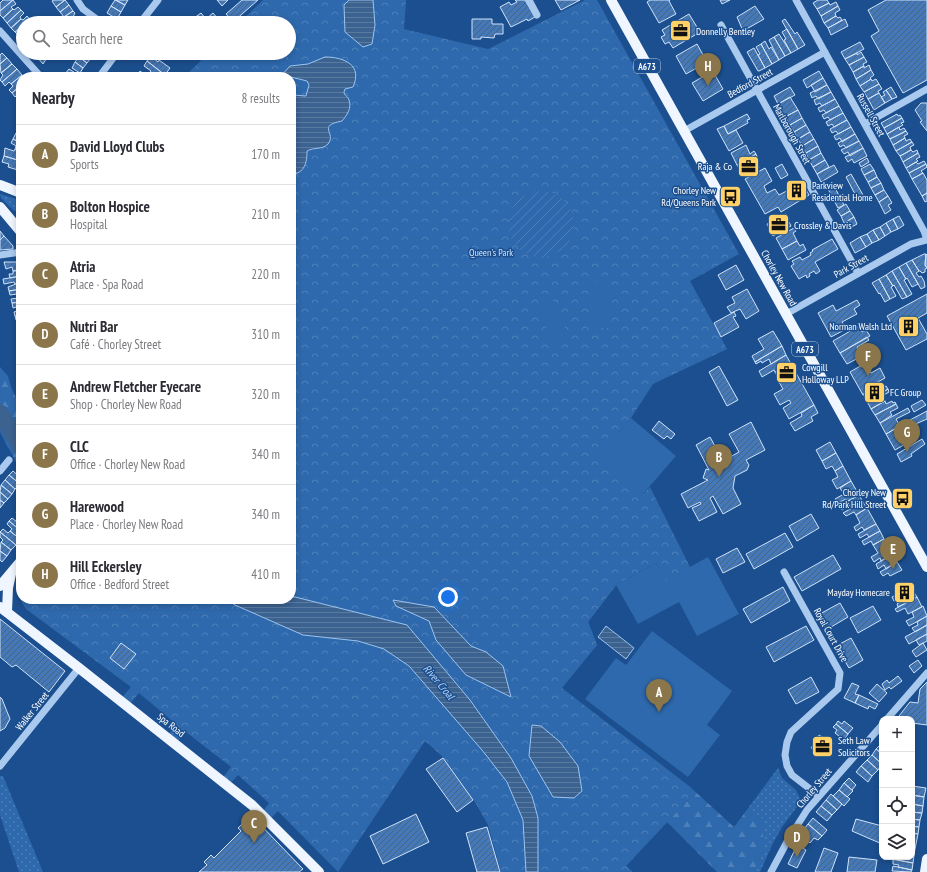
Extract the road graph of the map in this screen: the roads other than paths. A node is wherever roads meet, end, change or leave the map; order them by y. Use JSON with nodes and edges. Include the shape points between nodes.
{"nodes":[{"id":1,"x":77,"y":0,"type":"edge"},
{"id":2,"x":158,"y":0,"type":"edge"},
{"id":3,"x":529,"y":0,"type":"edge"},
{"id":4,"x":611,"y":0,"type":"edge"},
{"id":5,"x":796,"y":0,"type":"edge"},
{"id":6,"x":537,"y":15,"type":"dead end"},
{"id":7,"x":92,"y":16,"type":"edge"},
{"id":8,"x":145,"y":16,"type":"edge"},
{"id":9,"x":720,"y":25,"type":"dead end"},
{"id":10,"x":0,"y":31,"type":"edge"},
{"id":11,"x":16,"y":49,"type":"edge"},
{"id":12,"x":825,"y":52,"type":"junction"},
{"id":13,"x":25,"y":60,"type":"edge"},
{"id":14,"x":112,"y":60,"type":"edge"},
{"id":15,"x":36,"y":72,"type":"edge"},
{"id":16,"x":103,"y":72,"type":"edge"},
{"id":17,"x":927,"y":89,"type":"edge"},
{"id":18,"x":756,"y":90,"type":"junction"},
{"id":19,"x":865,"y":124,"type":"junction"},
{"id":20,"x":684,"y":131,"type":"junction"},
{"id":21,"x":0,"y":186,"type":"edge"},
{"id":22,"x":16,"y":192,"type":"edge"},
{"id":23,"x":0,"y":207,"type":"edge"},
{"id":24,"x":16,"y":223,"type":"edge"},
{"id":25,"x":927,"y":240,"type":"edge"},
{"id":26,"x":16,"y":253,"type":"edge"},
{"id":27,"x":0,"y":255,"type":"edge"},
{"id":28,"x":858,"y":273,"type":"junction"},
{"id":29,"x":786,"y":314,"type":"junction"},
{"id":30,"x":9,"y":460,"type":"dead end"},
{"id":31,"x":0,"y":471,"type":"edge"},
{"id":32,"x":927,"y":567,"type":"edge"},
{"id":33,"x":16,"y":568,"type":"edge"},
{"id":34,"x":784,"y":572,"type":"dead end"},
{"id":35,"x":11,"y":574,"type":"junction"},
{"id":36,"x":0,"y":586,"type":"edge"},
{"id":37,"x":4,"y":609,"type":"edge"},
{"id":38,"x":79,"y":668,"type":"junction"},
{"id":39,"x":927,"y":673,"type":"edge"},
{"id":40,"x":890,"y":716,"type":"edge"},
{"id":41,"x":879,"y":728,"type":"edge"},
{"id":42,"x":0,"y":766,"type":"edge"},
{"id":43,"x":818,"y":796,"type":"junction"},
{"id":44,"x":927,"y":859,"type":"edge"},
{"id":45,"x":319,"y":872,"type":"edge"},
{"id":46,"x":771,"y":872,"type":"edge"},
{"id":47,"x":925,"y":872,"type":"edge"}],
"edges":[{"from":1,"to":7,"type":"street"},
{"from":2,"to":8,"type":"street"},
{"from":3,"to":6,"type":"street"},
{"from":4,"to":20,"type":"main road","name":"Chorley New Road","number":"A673"},
{"from":5,"to":12,"type":"street","name":"Russell Street"},
{"from":9,"to":18,"type":"street","name":"Marlborough Street"},
{"from":10,"to":11,"type":"street"},
{"from":12,"to":18,"type":"street","name":"Bedford Street"},
{"from":12,"to":19,"type":"street","name":"Russell Street"},
{"from":13,"to":15,"type":"street"},
{"from":14,"to":16,"type":"street"},
{"from":17,"to":19,"type":"street"},
{"from":18,"to":20,"type":"street","name":"Bedford Street"},
{"from":18,"to":28,"type":"street","name":"Marlborough Street"},
{"from":19,"to":25,"type":"street","name":"Russell Street"},
{"from":20,"to":29,"type":"main road","name":"Chorley New Road","number":"A673"},
{"from":21,"to":22,"type":"main road"},
{"from":23,"to":24,"type":"main road"},
{"from":25,"to":28,"type":"street","name":"Park Street","via":[[911,244]]},
{"from":26,"to":27,"type":"street"},
{"from":28,"to":29,"type":"street","name":"Park Street"},
{"from":29,"to":32,"type":"main road","name":"Chorley New Road","number":"A673"},
{"from":30,"to":31,"type":"street"},
{"from":33,"to":35,"type":"main road"},
{"from":34,"to":43,"type":"street","name":"Royal Court Drive","via":[[840,673],[838,689],[791,732],[787,742],[785,755],[792,775]]},
{"from":35,"to":36,"type":"main road"},
{"from":35,"to":37,"type":"main road"},
{"from":37,"to":38,"type":"main road","name":"Spa Road"},
{"from":38,"to":42,"type":"street","name":"Walker Street"},
{"from":38,"to":45,"type":"main road","name":"Spa Road","via":[[252,805]]},
{"from":39,"to":40,"type":"street"},
{"from":41,"to":43,"type":"street","name":"Chorley Street"},
{"from":43,"to":46,"type":"street","name":"Chorley Street","via":[[788,840]]},
{"from":44,"to":47,"type":"main road"}]}
